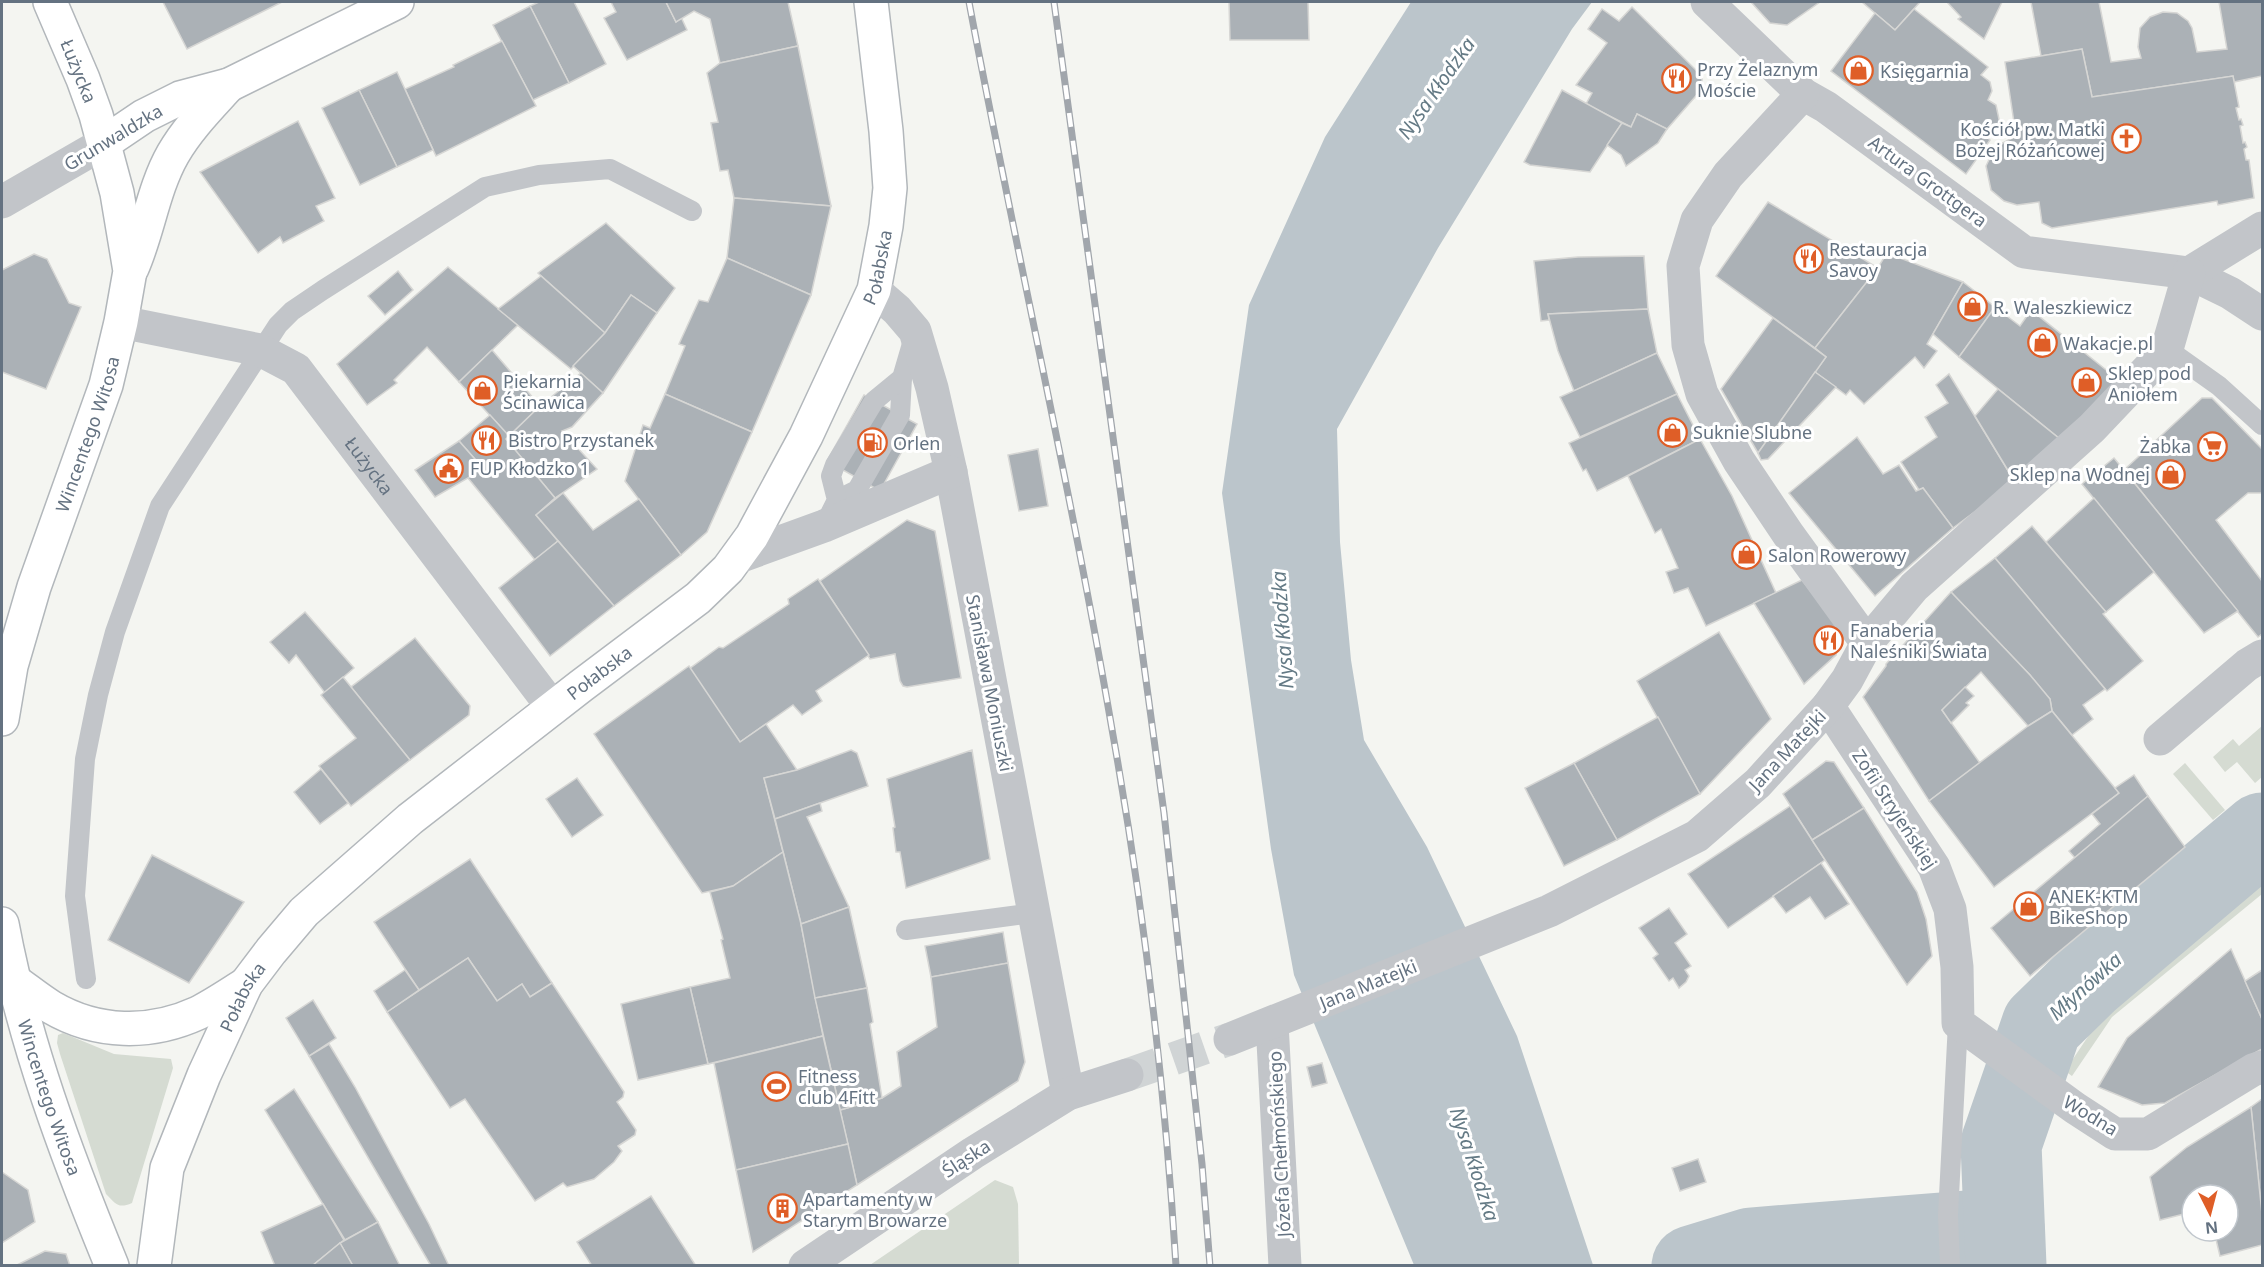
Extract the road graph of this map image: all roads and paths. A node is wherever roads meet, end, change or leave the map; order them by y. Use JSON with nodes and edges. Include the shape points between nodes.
{"nodes":[{"id":1,"x":50,"y":2,"type":"edge"},
{"id":2,"x":397,"y":2,"type":"edge"},
{"id":3,"x":871,"y":2,"type":"edge"},
{"id":4,"x":1707,"y":2,"type":"edge"},
{"id":5,"x":229,"y":85,"type":"junction"},
{"id":6,"x":1803,"y":94,"type":"junction"},
{"id":7,"x":104,"y":143,"type":"junction"},
{"id":8,"x":2,"y":202,"type":"edge"},
{"id":9,"x":692,"y":211,"type":"dead end"},
{"id":10,"x":2261,"y":229,"type":"edge"},
{"id":11,"x":130,"y":271,"type":"junction"},
{"id":12,"x":2189,"y":273,"type":"junction"},
{"id":13,"x":874,"y":290,"type":"junction"},
{"id":14,"x":2262,"y":314,"type":"edge"},
{"id":15,"x":121,"y":322,"type":"junction"},
{"id":16,"x":915,"y":331,"type":"junction"},
{"id":17,"x":2167,"y":349,"type":"junction"},
{"id":18,"x":260,"y":350,"type":"junction"},
{"id":19,"x":902,"y":378,"type":"junction"},
{"id":20,"x":2262,"y":425,"type":"edge"},
{"id":21,"x":951,"y":472,"type":"junction"},
{"id":22,"x":831,"y":513,"type":"junction"},
{"id":23,"x":736,"y":558,"type":"junction"},
{"id":24,"x":1868,"y":643,"type":"junction"},
{"id":25,"x":2262,"y":656,"type":"edge"},
{"id":26,"x":1828,"y":706,"type":"junction"},
{"id":27,"x":553,"y":708,"type":"junction"},
{"id":28,"x":2,"y":719,"type":"edge"},
{"id":29,"x":2160,"y":740,"type":"dead end"},
{"id":30,"x":1033,"y":913,"type":"junction"},
{"id":31,"x":2,"y":924,"type":"edge"},
{"id":32,"x":906,"y":930,"type":"dead end"},
{"id":33,"x":86,"y":979,"type":"dead end"},
{"id":34,"x":13,"y":980,"type":"junction"},
{"id":35,"x":246,"y":984,"type":"junction"},
{"id":36,"x":1272,"y":1023,"type":"junction"},
{"id":37,"x":1958,"y":1023,"type":"junction"},
{"id":38,"x":1230,"y":1039,"type":"tunnel mouth"},
{"id":39,"x":2262,"y":1067,"type":"edge"},
{"id":40,"x":1126,"y":1075,"type":"tunnel mouth"},
{"id":41,"x":1068,"y":1094,"type":"junction"},
{"id":42,"x":112,"y":1266,"type":"edge"},
{"id":43,"x":154,"y":1266,"type":"edge"},
{"id":44,"x":805,"y":1266,"type":"edge"},
{"id":45,"x":1285,"y":1266,"type":"edge"},
{"id":46,"x":1950,"y":1266,"type":"edge"}],
"edges":[{"from":1,"to":7,"type":"main road","name":"Łużycka","via":[[83,79]]},
{"from":2,"to":5,"type":"main road","name":"Grunwaldzka"},
{"from":3,"to":13,"type":"main road","name":"Połabska","via":[[890,188]]},
{"from":4,"to":6,"type":"street","name":"Artura Grottgera"},
{"from":5,"to":7,"type":"main road","name":"Grunwaldzka","via":[[180,98]]},
{"from":5,"to":11,"type":"main road","name":"Grunwaldzka","via":[[193,124],[173,154]]},
{"from":6,"to":12,"type":"street","name":"Artura Grottgera","via":[[1826,106],[2024,252]]},
{"from":6,"to":24,"type":"street","via":[[1728,175],[1697,220],[1683,266],[1688,345],[1702,394],[1738,461]]},
{"from":7,"to":8,"type":"street","name":"Grunwaldzka"},
{"from":7,"to":11,"type":"main road","name":"Wincentego Witosa"},
{"from":9,"to":18,"type":"lane","via":[[610,169],[539,175],[485,187],[292,311]]},
{"from":10,"to":12,"type":"street"},
{"from":11,"to":15,"type":"main road","name":"Wincentego Witosa"},
{"from":12,"to":14,"type":"street","name":"Artura Grottgera"},
{"from":12,"to":17,"type":"street","name":"Jana Matejki"},
{"from":13,"to":16,"type":"street","name":"Stanisława Moniuszki"},
{"from":13,"to":23,"type":"main road","name":"Połabska","via":[[806,436]]},
{"from":15,"to":18,"type":"street","name":"Łużycka"},
{"from":15,"to":28,"type":"main road","name":"Wincentego Witosa","via":[[106,385],[21,629]]},
{"from":16,"to":19,"type":"lane"},
{"from":16,"to":21,"type":"street","name":"Stanisława Moniuszki"},
{"from":17,"to":20,"type":"lane","via":[[2219,386]]},
{"from":17,"to":24,"type":"street","name":"Jana Matejki","via":[[2092,428],[1914,587]]},
{"from":18,"to":27,"type":"street","name":"Łużycka","via":[[296,369]]},
{"from":18,"to":33,"type":"lane","via":[[160,506],[115,632],[85,759],[75,896]]},
{"from":19,"to":22,"type":"lane","via":[[900,415],[857,490]]},
{"from":19,"to":22,"type":"lane","via":[[874,401],[835,465]]},
{"from":21,"to":22,"type":"street"},
{"from":21,"to":30,"type":"street","name":"Stanisława Moniuszki"},
{"from":22,"to":23,"type":"street"},
{"from":23,"to":27,"type":"main road","name":"Połabska","via":[[698,597]]},
{"from":24,"to":26,"type":"street","name":"Jana Matejki"},
{"from":25,"to":29,"type":"street"},
{"from":26,"to":36,"type":"street","name":"Jana Matejki","via":[[1758,783],[1697,836],[1550,911]]},
{"from":26,"to":37,"type":"street","name":"Zofii Stryjeńskiej","via":[[1934,867],[1950,909]]},
{"from":27,"to":35,"type":"main road","name":"Połabska","via":[[346,874],[304,912]]},
{"from":30,"to":32,"type":"lane"},
{"from":30,"to":41,"type":"street","name":"Stanisława Moniuszki"},
{"from":31,"to":34,"type":"main road","name":"Wincentego Witosa"},
{"from":34,"to":35,"type":"main road","via":[[52,1008],[95,1025],[128,1029],[154,1028],[197,1013]]},
{"from":34,"to":42,"type":"main road","name":"Wincentego Witosa","via":[[41,1081]]},
{"from":35,"to":43,"type":"main road","name":"Połabska","via":[[167,1168]]},
{"from":36,"to":38,"type":"street","name":"Jana Matejki"},
{"from":36,"to":45,"type":"street","name":"Józefa Chełmońskiego"},
{"from":37,"to":39,"type":"street","name":"Wodna","via":[[2115,1134],[2148,1134]]},
{"from":37,"to":46,"type":"lane","name":"Zofii Stryjeńskiej","via":[[1948,1215]]},
{"from":40,"to":41,"type":"street"},
{"from":41,"to":44,"type":"street","name":"Śląska"}]}
